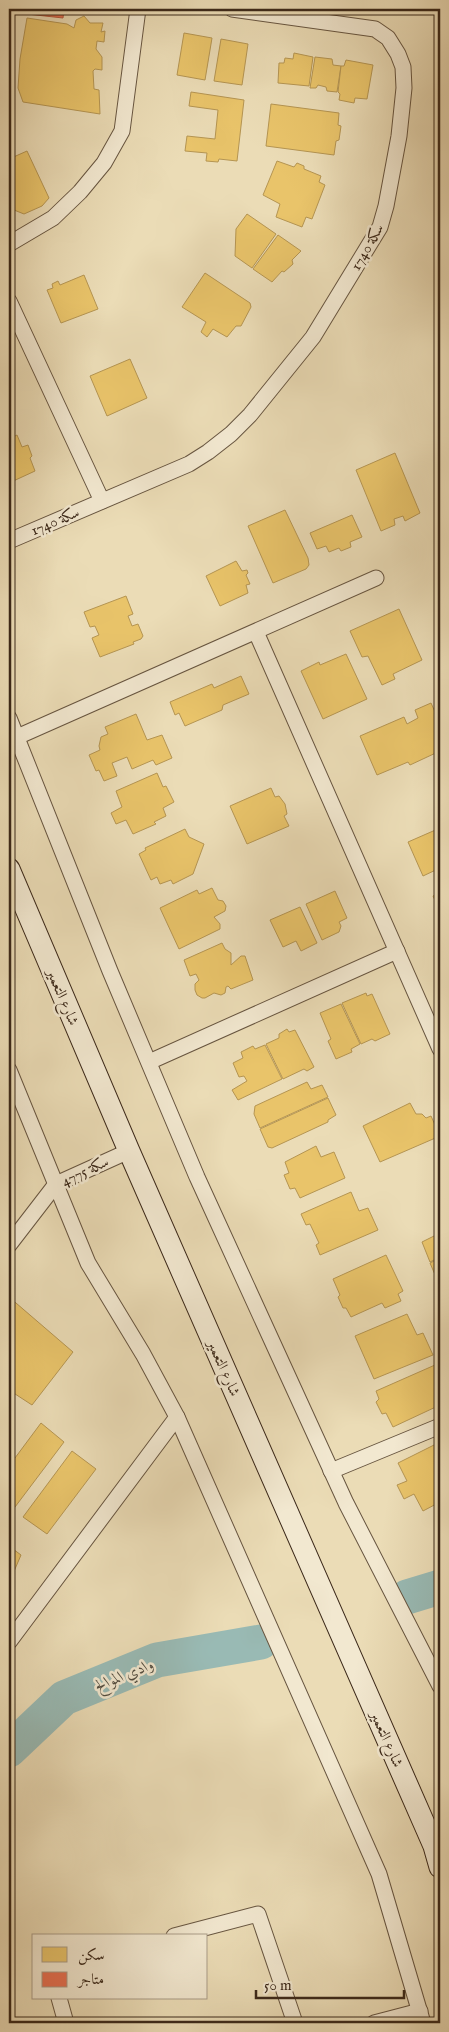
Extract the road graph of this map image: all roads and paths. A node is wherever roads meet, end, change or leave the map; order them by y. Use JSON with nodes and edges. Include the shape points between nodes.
{"nodes":[{"id":1,"x":138,"y":9,"type":"edge"},
{"id":2,"x":232,"y":9,"type":"edge"},
{"id":3,"x":9,"y":244,"type":"edge"},
{"id":4,"x":9,"y":301,"type":"edge"},
{"id":5,"x":102,"y":501,"type":"junction"},
{"id":6,"x":9,"y":541,"type":"edge"},
{"id":7,"x":376,"y":578,"type":"dead end"},
{"id":8,"x":256,"y":632,"type":"junction"},
{"id":9,"x":9,"y":718,"type":"edge"},
{"id":10,"x":17,"y":736,"type":"junction"},
{"id":11,"x":9,"y":869,"type":"edge"},
{"id":12,"x":397,"y":951,"type":"junction"},
{"id":13,"x":440,"y":1049,"type":"edge"},
{"id":14,"x":148,"y":1062,"type":"junction"},
{"id":15,"x":9,"y":1070,"type":"edge"},
{"id":16,"x":129,"y":1151,"type":"junction"},
{"id":17,"x":56,"y":1184,"type":"junction"},
{"id":18,"x":9,"y":1245,"type":"edge"},
{"id":19,"x":177,"y":1417,"type":"junction"},
{"id":20,"x":440,"y":1426,"type":"edge"},
{"id":21,"x":331,"y":1471,"type":"junction"},
{"id":22,"x":9,"y":1642,"type":"edge"},
{"id":23,"x":440,"y":1686,"type":"edge"},
{"id":24,"x":437,"y":1845,"type":"edge"},
{"id":25,"x":440,"y":1867,"type":"edge"},
{"id":26,"x":182,"y":1934,"type":"edge"},
{"id":27,"x":60,"y":2000,"type":"edge"},
{"id":28,"x":422,"y":2017,"type":"edge"},
{"id":29,"x":66,"y":2023,"type":"edge"},
{"id":30,"x":295,"y":2023,"type":"edge"},
{"id":31,"x":374,"y":2023,"type":"edge"}],
"edges":[{"from":1,"to":3,"type":"street","via":[[122,130],[104,163],[53,218]]},
{"from":2,"to":5,"type":"street","name":"سكة 1740","via":[[375,29],[388,38],[398,54],[404,88],[384,216],[313,337],[250,415],[231,434],[189,464]]},
{"from":4,"to":5,"type":"street"},
{"from":5,"to":6,"type":"street","name":"سكة 1740"},
{"from":7,"to":8,"type":"street"},
{"from":8,"to":10,"type":"street"},
{"from":8,"to":12,"type":"street"},
{"from":9,"to":10,"type":"street"},
{"from":10,"to":14,"type":"street"},
{"from":11,"to":16,"type":"main road","name":"شارع التعمير"},
{"from":12,"to":13,"type":"street"},
{"from":12,"to":14,"type":"street"},
{"from":14,"to":21,"type":"street"},
{"from":15,"to":17,"type":"street"},
{"from":16,"to":17,"type":"street","name":"سكة 4775"},
{"from":16,"to":24,"type":"main road","name":"شارع التعمير"},
{"from":17,"to":18,"type":"street","name":"سكة 4775"},
{"from":17,"to":19,"type":"street","via":[[88,1263]]},
{"from":19,"to":22,"type":"street"},
{"from":19,"to":28,"type":"street","via":[[380,1874]]},
{"from":20,"to":21,"type":"street"},
{"from":21,"to":23,"type":"street"},
{"from":24,"to":25,"type":"main road","name":"شارع التعمير"},
{"from":26,"to":30,"type":"street","via":[[258,1914]]},
{"from":27,"to":29,"type":"street"},
{"from":28,"to":31,"type":"street"}]}
